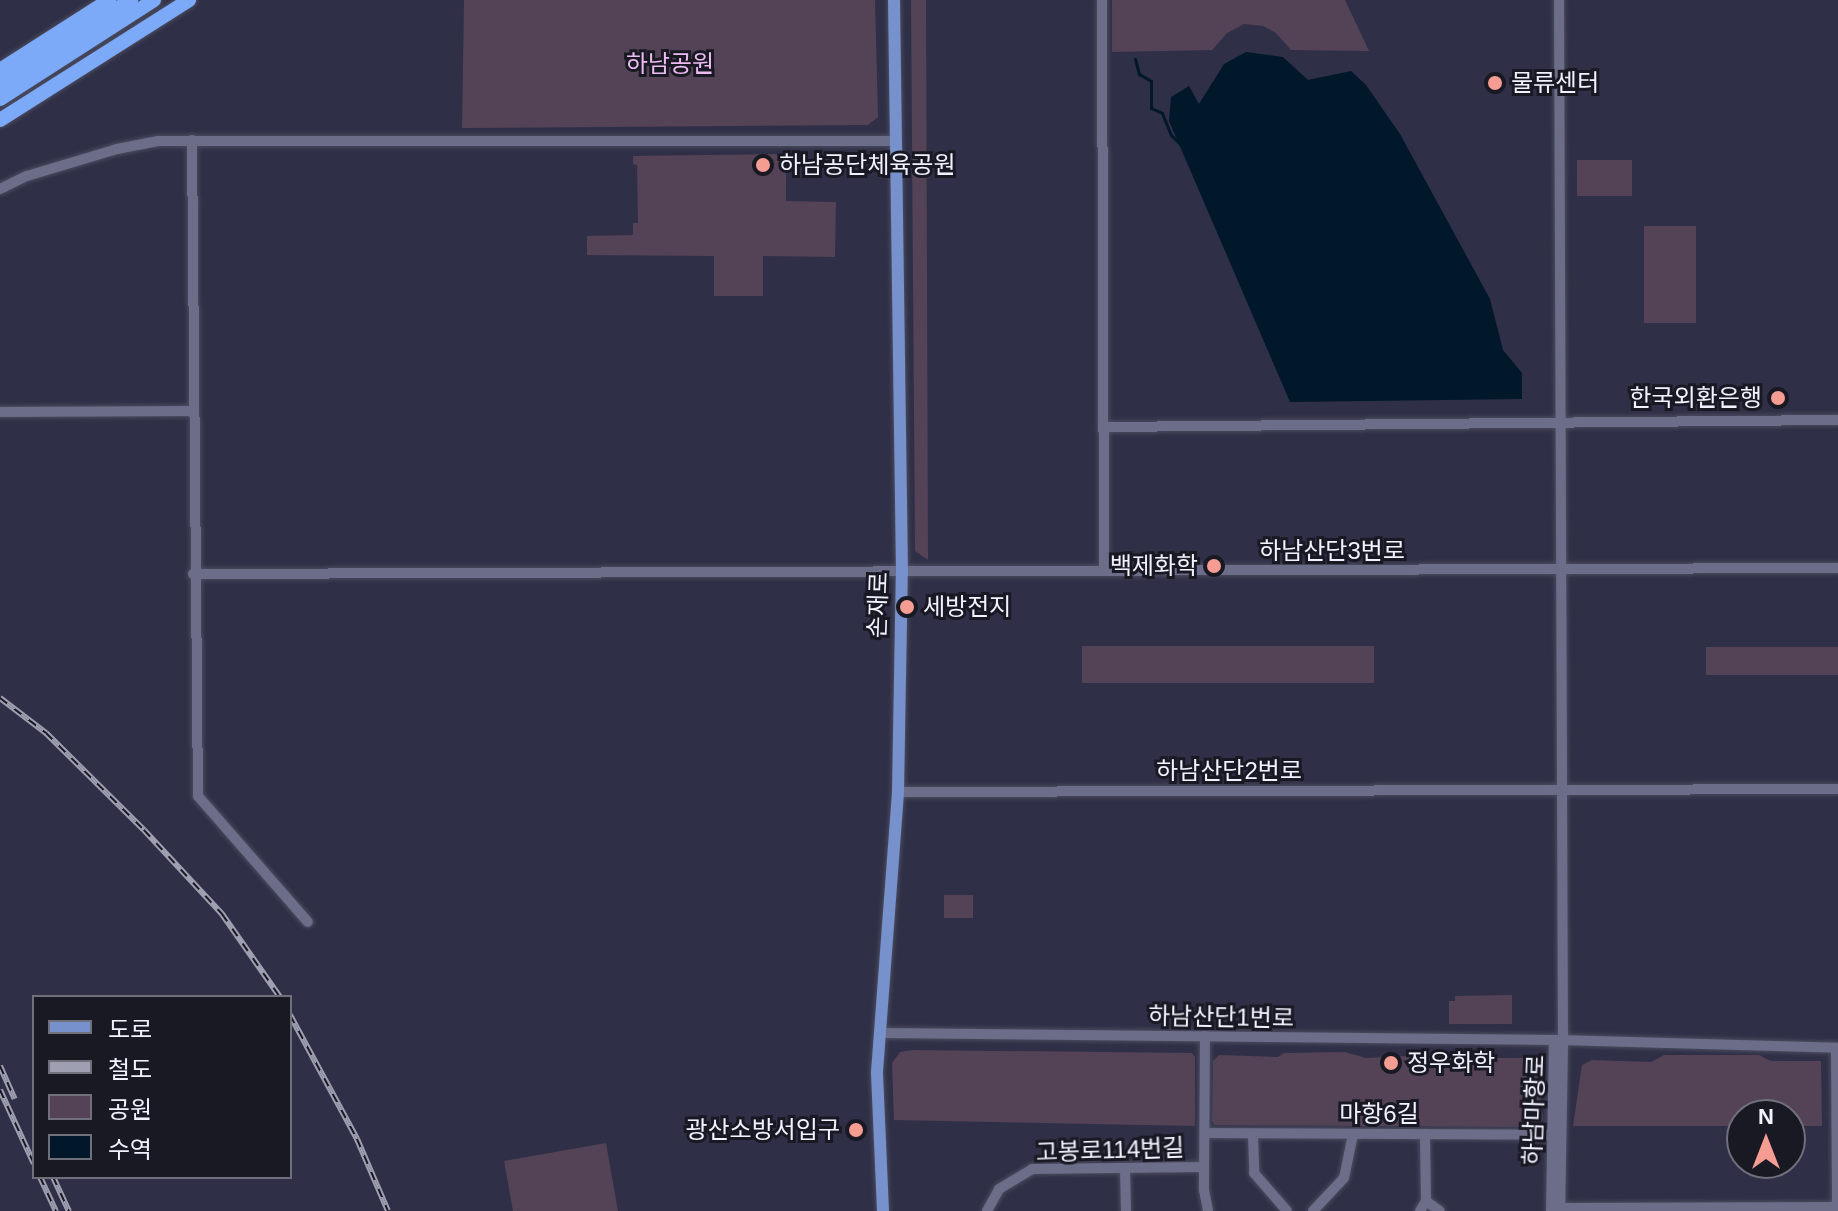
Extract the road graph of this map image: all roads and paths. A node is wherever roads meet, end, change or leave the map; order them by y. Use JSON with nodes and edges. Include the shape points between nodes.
{"nodes":[{"id":1,"x":109,"y":0,"type":"edge"},
{"id":2,"x":131,"y":0,"type":"edge"},
{"id":3,"x":154,"y":0,"type":"edge"},
{"id":4,"x":189,"y":0,"type":"edge"},
{"id":5,"x":894,"y":0,"type":"edge"},
{"id":6,"x":1102,"y":0,"type":"edge"},
{"id":7,"x":1559,"y":0,"type":"edge"},
{"id":8,"x":0,"y":70,"type":"edge"},
{"id":9,"x":0,"y":84,"type":"edge"},
{"id":10,"x":0,"y":99,"type":"edge"},
{"id":11,"x":0,"y":120,"type":"edge"},
{"id":12,"x":192,"y":140,"type":"junction"},
{"id":13,"x":897,"y":141,"type":"junction"},
{"id":14,"x":0,"y":189,"type":"edge"},
{"id":15,"x":194,"y":411,"type":"junction"},
{"id":16,"x":0,"y":412,"type":"edge"},
{"id":17,"x":1559,"y":420,"type":"junction"},
{"id":18,"x":1838,"y":420,"type":"edge"},
{"id":19,"x":1105,"y":427,"type":"junction"},
{"id":20,"x":1838,"y":568,"type":"edge"},
{"id":21,"x":1104,"y":571,"type":"junction"},
{"id":22,"x":1559,"y":571,"type":"junction"},
{"id":23,"x":902,"y":573,"type":"junction"},
{"id":24,"x":193,"y":574,"type":"junction"},
{"id":25,"x":1838,"y":789,"type":"edge"},
{"id":26,"x":1559,"y":790,"type":"junction"},
{"id":27,"x":898,"y":792,"type":"junction"},
{"id":28,"x":308,"y":922,"type":"dead end"},
{"id":29,"x":882,"y":1033,"type":"junction"},
{"id":30,"x":1205,"y":1036,"type":"junction"},
{"id":31,"x":1560,"y":1040,"type":"junction"},
{"id":32,"x":1837,"y":1048,"type":"edge"},
{"id":33,"x":1205,"y":1133,"type":"junction"},
{"id":34,"x":1353,"y":1134,"type":"junction"},
{"id":35,"x":1425,"y":1134,"type":"junction"},
{"id":36,"x":1253,"y":1135,"type":"junction"},
{"id":37,"x":1552,"y":1135,"type":"junction"},
{"id":38,"x":1204,"y":1167,"type":"junction"},
{"id":39,"x":1125,"y":1170,"type":"junction"},
{"id":40,"x":1423,"y":1206,"type":"edge"},
{"id":41,"x":1837,"y":1208,"type":"edge"},
{"id":42,"x":1656,"y":1209,"type":"edge"},
{"id":43,"x":1740,"y":1209,"type":"edge"},
{"id":44,"x":1557,"y":1210,"type":"edge"},
{"id":45,"x":883,"y":1211,"type":"edge"},
{"id":46,"x":987,"y":1211,"type":"edge"},
{"id":47,"x":1126,"y":1211,"type":"edge"},
{"id":48,"x":1208,"y":1211,"type":"edge"},
{"id":49,"x":1287,"y":1211,"type":"edge"},
{"id":50,"x":1313,"y":1211,"type":"edge"},
{"id":51,"x":1440,"y":1211,"type":"edge"}],
"edges":[{"from":1,"to":8,"type":"highway"},
{"from":2,"to":9,"type":"highway"},
{"from":3,"to":10,"type":"highway"},
{"from":4,"to":11,"type":"highway"},
{"from":5,"to":13,"type":"main road","name":"손재로"},
{"from":6,"to":19,"type":"street"},
{"from":7,"to":17,"type":"street"},
{"from":12,"to":13,"type":"street"},
{"from":12,"to":14,"type":"street","via":[[117,149]]},
{"from":12,"to":15,"type":"street"},
{"from":13,"to":23,"type":"main road","name":"손재로"},
{"from":15,"to":16,"type":"street"},
{"from":15,"to":24,"type":"street"},
{"from":17,"to":18,"type":"street"},
{"from":17,"to":19,"type":"street"},
{"from":17,"to":22,"type":"street"},
{"from":19,"to":21,"type":"street"},
{"from":20,"to":22,"type":"street","name":"하남산단3번로"},
{"from":21,"to":22,"type":"street","name":"하남산단3번로"},
{"from":21,"to":23,"type":"street","name":"하남산단3번로"},
{"from":22,"to":26,"type":"street"},
{"from":23,"to":24,"type":"street","name":"하남산단3번로"},
{"from":23,"to":27,"type":"main road","name":"손재로"},
{"from":24,"to":28,"type":"street","via":[[198,796]]},
{"from":25,"to":26,"type":"street","name":"하남산단2번로"},
{"from":26,"to":27,"type":"street","name":"하남산단2번로"},
{"from":26,"to":31,"type":"street"},
{"from":27,"to":29,"type":"main road","name":"손재로"},
{"from":29,"to":30,"type":"street","name":"하남산단1번로"},
{"from":29,"to":45,"type":"main road","name":"손재로","via":[[877,1072]]},
{"from":30,"to":31,"type":"street","name":"하남산단1번로"},
{"from":30,"to":33,"type":"street"},
{"from":31,"to":32,"type":"street","name":"하남산단1번로"},
{"from":31,"to":37,"type":"street","name":"하남마항로","via":[[1554,1047]]},
{"from":31,"to":44,"type":"street","name":"하남마항로"},
{"from":32,"to":41,"type":"street"},
{"from":33,"to":36,"type":"street","name":"마항6길"},
{"from":33,"to":38,"type":"street"},
{"from":34,"to":35,"type":"street","name":"마항6길"},
{"from":34,"to":36,"type":"street","name":"마항6길"},
{"from":34,"to":50,"type":"street","via":[[1344,1178]]},
{"from":35,"to":37,"type":"street","name":"마항6길"},
{"from":35,"to":40,"type":"street"},
{"from":36,"to":49,"type":"street","via":[[1254,1173]]},
{"from":37,"to":44,"type":"street","name":"하남마항로"},
{"from":38,"to":39,"type":"street","name":"고봉로114번길"},
{"from":38,"to":48,"type":"street"},
{"from":39,"to":46,"type":"street","name":"고봉로114번길","via":[[1032,1169],[999,1189]]},
{"from":39,"to":47,"type":"street"},
{"from":40,"to":51,"type":"street"},
{"from":41,"to":43,"type":"street"},
{"from":42,"to":43,"type":"street"},
{"from":42,"to":44,"type":"street"}]}
